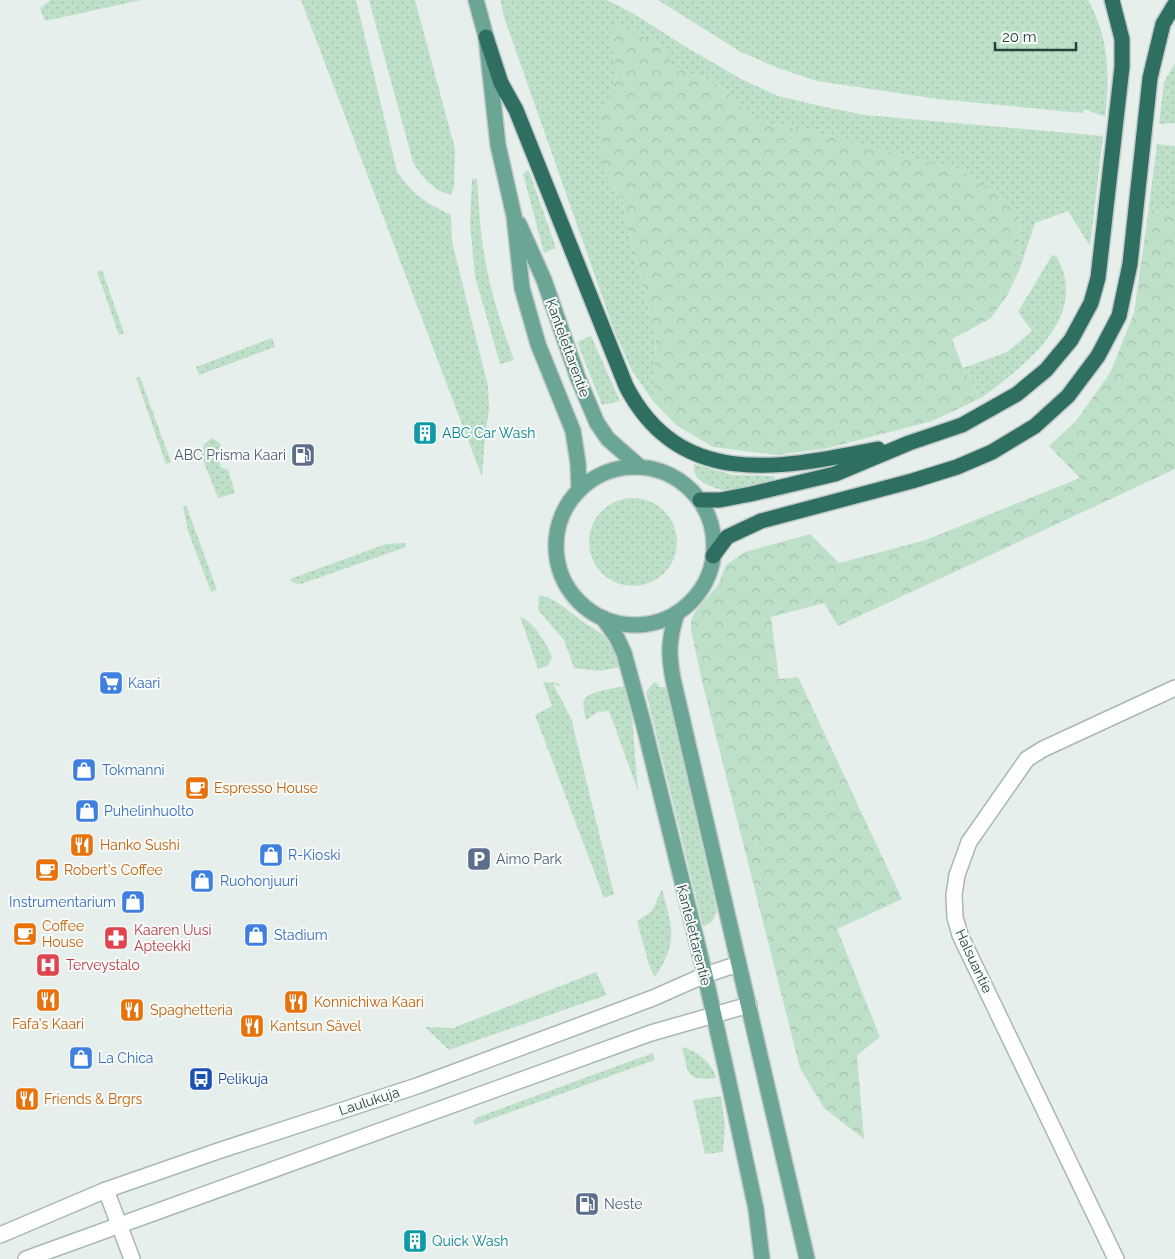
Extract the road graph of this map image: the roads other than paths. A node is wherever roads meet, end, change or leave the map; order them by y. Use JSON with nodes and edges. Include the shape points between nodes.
{"nodes":[{"id":1,"x":476,"y":0,"type":"edge"},
{"id":2,"x":1112,"y":0,"type":"edge"},
{"id":3,"x":1175,"y":4,"type":"edge"},
{"id":4,"x":486,"y":37,"type":"junction"},
{"id":5,"x":514,"y":216,"type":"junction"},
{"id":6,"x":909,"y":444,"type":"junction"},
{"id":7,"x":640,"y":467,"type":"junction"},
{"id":8,"x":579,"y":490,"type":"junction"},
{"id":9,"x":700,"y":500,"type":"junction"},
{"id":10,"x":713,"y":556,"type":"junction"},
{"id":11,"x":677,"y":613,"type":"junction"},
{"id":12,"x":603,"y":618,"type":"junction"},
{"id":13,"x":1175,"y":688,"type":"edge"},
{"id":14,"x":738,"y":964,"type":"junction"},
{"id":15,"x":705,"y":975,"type":"junction"},
{"id":16,"x":749,"y":1005,"type":"junction"},
{"id":17,"x":714,"y":1016,"type":"junction"},
{"id":18,"x":106,"y":1190,"type":"junction"},
{"id":19,"x":119,"y":1225,"type":"junction"},
{"id":20,"x":0,"y":1235,"type":"edge"},
{"id":21,"x":26,"y":1259,"type":"edge"},
{"id":22,"x":132,"y":1259,"type":"edge"},
{"id":23,"x":762,"y":1259,"type":"edge"},
{"id":24,"x":808,"y":1259,"type":"edge"},
{"id":25,"x":1116,"y":1259,"type":"edge"}],
"edges":[{"from":1,"to":4,"type":"main road","name":"Kantelettarentie"},
{"from":2,"to":6,"type":"highway","via":[[1122,39],[1122,67],[1098,278],[1091,303],[1072,340],[1046,370],[1017,394],[962,425]]},
{"from":3,"to":10,"type":"highway","via":[[1163,24],[1150,78],[1130,264],[1119,316],[1098,356],[1068,396],[1035,426],[992,452],[912,481],[761,521],[727,537]]},
{"from":4,"to":5,"type":"main road","name":"Kantelettarentie","via":[[498,145]]},
{"from":4,"to":6,"type":"highway","via":[[626,386],[654,427],[674,443],[698,455],[750,466],[812,462]]},
{"from":5,"to":7,"type":"main road","name":"Kantelettarentie","via":[[544,280],[597,424],[608,439]]},
{"from":5,"to":8,"type":"main road","name":"Kantelettarentie","via":[[522,288],[538,344],[573,431]]},
{"from":6,"to":9,"type":"highway","via":[[835,474],[720,500]]},
{"from":7,"to":8,"type":"main road","via":[[607,471]]},
{"from":7,"to":9,"type":"main road","via":[[674,477]]},
{"from":8,"to":12,"type":"main road","via":[[562,515],[556,533],[556,552],[568,588],[577,600]]},
{"from":9,"to":10,"type":"main road","via":[[712,527]]},
{"from":10,"to":11,"type":"main road","via":[[702,588]]},
{"from":11,"to":12,"type":"main road","via":[[640,625],[621,624]]},
{"from":11,"to":14,"type":"main road","via":[[671,633],[670,662]]},
{"from":12,"to":15,"type":"main road","name":"Kantelettarentie","via":[[617,638],[630,671]]},
{"from":13,"to":25,"type":"street","name":"Halsuantie","via":[[1027,759],[969,842],[957,875],[954,895],[960,935]]},
{"from":14,"to":15,"type":"street","name":"Laulukuja"},
{"from":14,"to":16,"type":"main road"},
{"from":15,"to":17,"type":"main road","name":"Kantelettarentie"},
{"from":15,"to":18,"type":"street","name":"Laulukuja","via":[[653,998],[417,1086]]},
{"from":16,"to":17,"type":"street"},
{"from":16,"to":24,"type":"main road"},
{"from":17,"to":19,"type":"street","via":[[651,1033]]},
{"from":17,"to":23,"type":"main road","name":"Kantelettarentie","via":[[756,1210]]},
{"from":18,"to":19,"type":"street"},
{"from":18,"to":20,"type":"street","name":"Laulukuja"},
{"from":19,"to":21,"type":"street"},
{"from":19,"to":22,"type":"street"}]}
